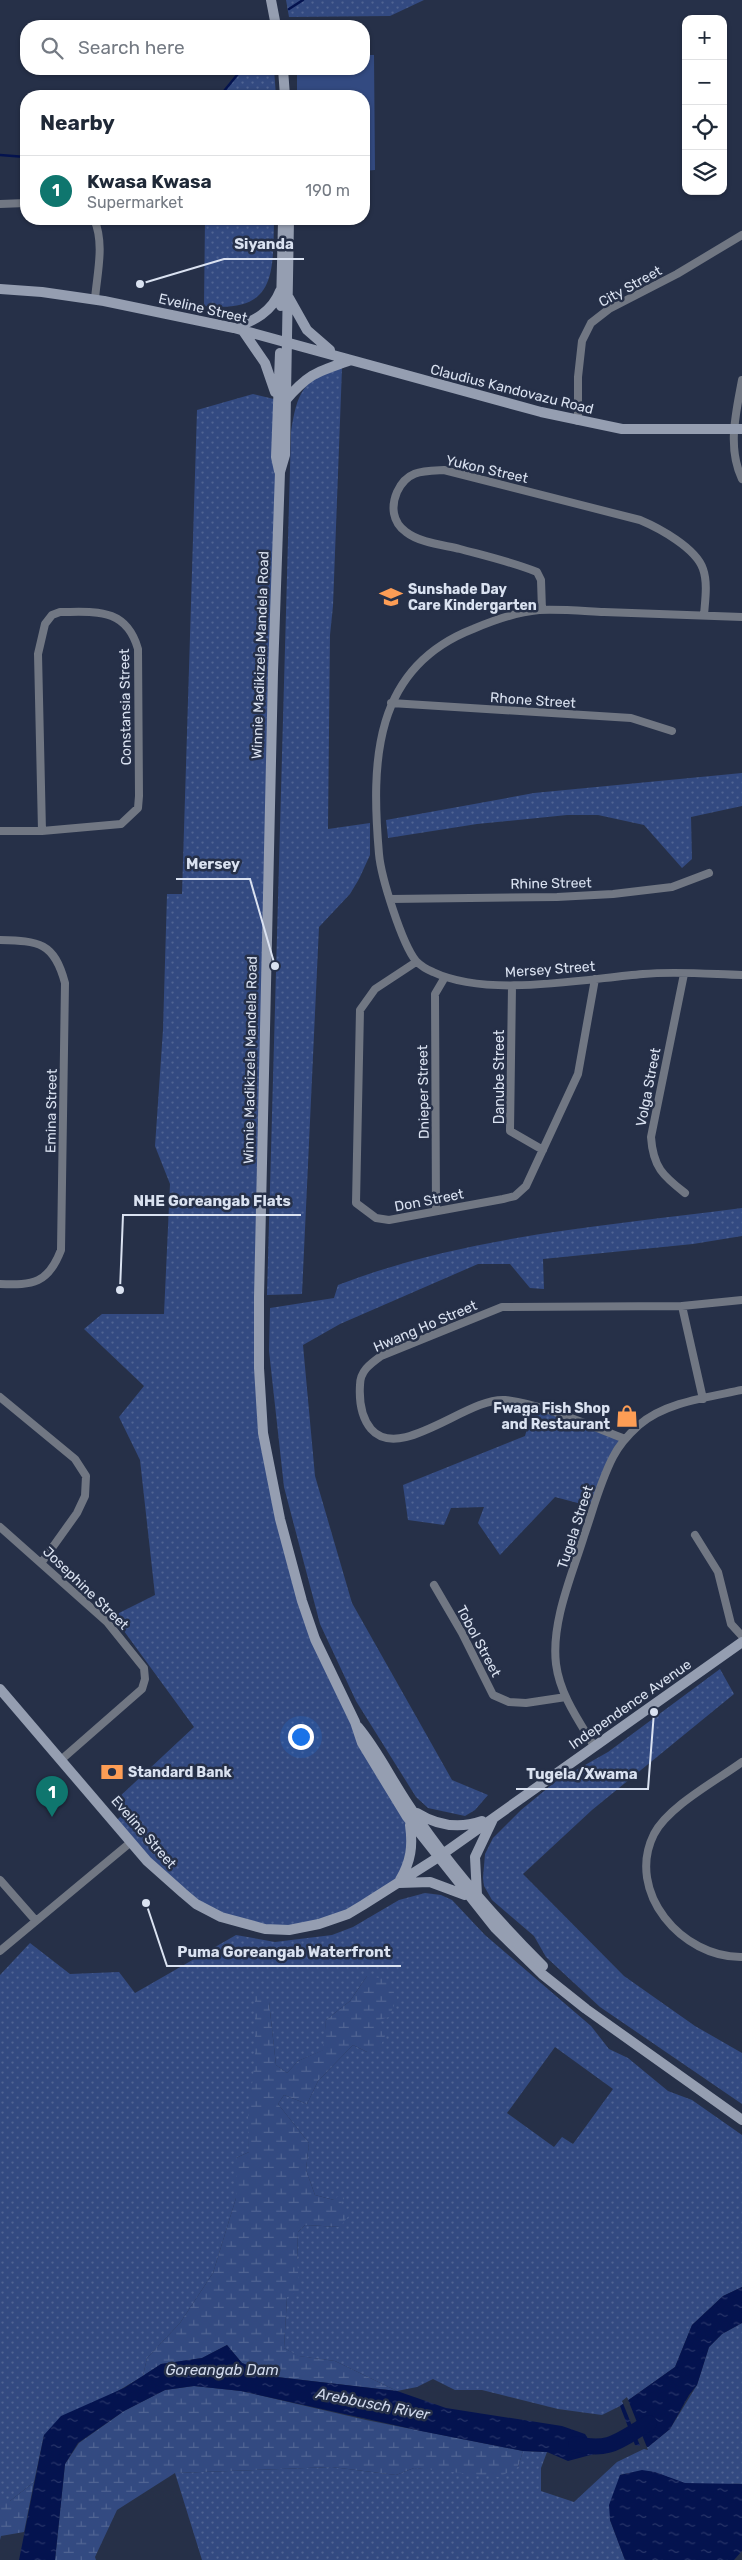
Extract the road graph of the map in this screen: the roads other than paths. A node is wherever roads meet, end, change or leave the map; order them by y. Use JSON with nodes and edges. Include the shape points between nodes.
{"nodes":[{"id":1,"x":271,"y":0,"type":"edge"},
{"id":2,"x":275,"y":20,"type":"edge"},
{"id":3,"x":284,"y":75,"type":"edge"},
{"id":4,"x":285,"y":90,"type":"edge"},
{"id":5,"x":20,"y":203,"type":"edge"},
{"id":6,"x":0,"y":204,"type":"edge"},
{"id":7,"x":96,"y":225,"type":"edge"},
{"id":8,"x":283,"y":225,"type":"edge"},
{"id":9,"x":289,"y":225,"type":"edge"},
{"id":10,"x":742,"y":235,"type":"edge"},
{"id":11,"x":281,"y":288,"type":"junction"},
{"id":12,"x":0,"y":289,"type":"edge"},
{"id":13,"x":288,"y":297,"type":"junction"},
{"id":14,"x":94,"y":299,"type":"junction"},
{"id":15,"x":238,"y":329,"type":"junction"},
{"id":16,"x":284,"y":341,"type":"junction"},
{"id":17,"x":337,"y":356,"type":"junction"},
{"id":18,"x":350,"y":360,"type":"junction"},
{"id":19,"x":742,"y":380,"type":"edge"},
{"id":20,"x":281,"y":401,"type":"junction"},
{"id":21,"x":578,"y":421,"type":"junction"},
{"id":22,"x":737,"y":429,"type":"edge"},
{"id":23,"x":742,"y":479,"type":"edge"},
{"id":24,"x":542,"y":610,"type":"junction"},
{"id":25,"x":704,"y":615,"type":"junction"},
{"id":26,"x":742,"y":616,"type":"edge"},
{"id":27,"x":391,"y":703,"type":"junction"},
{"id":28,"x":672,"y":731,"type":"dead end"},
{"id":29,"x":0,"y":831,"type":"edge"},
{"id":30,"x":42,"y":831,"type":"junction"},
{"id":31,"x":709,"y":873,"type":"dead end"},
{"id":32,"x":390,"y":899,"type":"junction"},
{"id":33,"x":0,"y":940,"type":"edge"},
{"id":34,"x":416,"y":962,"type":"junction"},
{"id":35,"x":684,"y":974,"type":"junction"},
{"id":36,"x":742,"y":975,"type":"edge"},
{"id":37,"x":445,"y":977,"type":"junction"},
{"id":38,"x":595,"y":979,"type":"junction"},
{"id":39,"x":512,"y":986,"type":"junction"},
{"id":40,"x":543,"y":1150,"type":"junction"},
{"id":41,"x":685,"y":1194,"type":"dead end"},
{"id":42,"x":436,"y":1210,"type":"junction"},
{"id":43,"x":0,"y":1284,"type":"edge"},
{"id":44,"x":742,"y":1300,"type":"edge"},
{"id":45,"x":682,"y":1306,"type":"junction"},
{"id":46,"x":742,"y":1390,"type":"edge"},
{"id":47,"x":0,"y":1397,"type":"edge"},
{"id":48,"x":703,"y":1399,"type":"junction"},
{"id":49,"x":625,"y":1439,"type":"junction"},
{"id":50,"x":0,"y":1527,"type":"edge"},
{"id":51,"x":695,"y":1535,"type":"dead end"},
{"id":52,"x":42,"y":1562,"type":"junction"},
{"id":53,"x":434,"y":1586,"type":"dead end"},
{"id":54,"x":742,"y":1636,"type":"edge"},
{"id":55,"x":742,"y":1642,"type":"edge"},
{"id":56,"x":0,"y":1689,"type":"edge"},
{"id":57,"x":566,"y":1697,"type":"junction"},
{"id":58,"x":355,"y":1722,"type":"junction"},
{"id":59,"x":594,"y":1746,"type":"junction"},
{"id":60,"x":62,"y":1759,"type":"junction"},
{"id":61,"x":742,"y":1762,"type":"edge"},
{"id":62,"x":408,"y":1805,"type":"junction"},
{"id":63,"x":494,"y":1816,"type":"junction"},
{"id":64,"x":406,"y":1817,"type":"junction"},
{"id":65,"x":131,"y":1842,"type":"junction"},
{"id":66,"x":440,"y":1856,"type":"junction"},
{"id":67,"x":0,"y":1880,"type":"edge"},
{"id":68,"x":398,"y":1883,"type":"junction"},
{"id":69,"x":473,"y":1897,"type":"junction"},
{"id":70,"x":36,"y":1921,"type":"junction"},
{"id":71,"x":0,"y":1951,"type":"edge"},
{"id":72,"x":742,"y":1957,"type":"edge"},
{"id":73,"x":742,"y":2120,"type":"edge"}],
"edges":[{"from":1,"to":2,"type":"main road"},
{"from":3,"to":4,"type":"main road"},
{"from":5,"to":6,"type":"street"},
{"from":7,"to":14,"type":"street","via":[[100,244]]},
{"from":8,"to":11,"type":"main road","name":"Winnie Madikizela Mandela Road"},
{"from":9,"to":13,"type":"main road","name":"Winnie Madikizela Mandela Road"},
{"from":10,"to":21,"type":"street","name":"City Street","via":[[609,309],[591,323],[582,340]]},
{"from":11,"to":15,"type":"main road","via":[[264,314]]},
{"from":11,"to":16,"type":"main road","name":"Winnie Madikizela Mandela Road"},
{"from":12,"to":14,"type":"main road","name":"Eveline Street"},
{"from":13,"to":16,"type":"main road","name":"Winnie Madikizela Mandela Road"},
{"from":13,"to":17,"type":"main road","via":[[308,330]]},
{"from":14,"to":15,"type":"main road","name":"Eveline Street"},
{"from":15,"to":16,"type":"main road","name":"Eveline Street"},
{"from":15,"to":20,"type":"main road","via":[[266,363]]},
{"from":16,"to":17,"type":"main road","name":"Claudius Kandovazu Road"},
{"from":16,"to":20,"type":"main road","name":"Winnie Madikizela Mandela Road"},
{"from":17,"to":18,"type":"main road","name":"Claudius Kandovazu Road"},
{"from":18,"to":20,"type":"main road","via":[[312,374]]},
{"from":18,"to":21,"type":"main road","name":"Claudius Kandovazu Road"},
{"from":19,"to":22,"type":"street"},
{"from":20,"to":58,"type":"main road","name":"Winnie Madikizela Mandela Road","via":[[276,457],[280,472],[258,1297],[260,1395],[270,1473],[302,1601],[328,1670]]},
{"from":21,"to":22,"type":"main road","name":"Claudius Kandovazu Road","via":[[622,429]]},
{"from":22,"to":23,"type":"street","via":[[735,454]]},
{"from":24,"to":25,"type":"street"},
{"from":24,"to":25,"type":"street","name":"Yukon Street","via":[[541,580],[537,572],[406,532],[395,519],[393,502],[402,480],[419,472],[444,470],[653,525],[676,539],[698,559],[705,583]]},
{"from":24,"to":27,"type":"street","via":[[484,624],[440,644],[422,658],[402,681]]},
{"from":25,"to":26,"type":"street"},
{"from":27,"to":28,"type":"street","name":"Rhone Street","via":[[631,718]]},
{"from":27,"to":32,"type":"street","via":[[384,726],[376,802],[380,862]]},
{"from":29,"to":30,"type":"street","name":"Constansia Street"},
{"from":30,"to":30,"type":"street","name":"Constansia Street","via":[[38,654],[45,624],[52,615],[60,612],[102,612],[118,617],[135,638],[138,649],[138,808],[121,824]]},
{"from":31,"to":32,"type":"street","name":"Rhine Street","via":[[672,887],[613,894]]},
{"from":32,"to":34,"type":"street"},
{"from":33,"to":43,"type":"street","name":"Emina Street","via":[[34,941],[47,947],[57,959],[65,983],[60,1250],[48,1275],[34,1282]]},
{"from":34,"to":37,"type":"street","name":"Mersey Street"},
{"from":34,"to":42,"type":"street","name":"Don Street","via":[[375,989],[360,1010],[356,1203],[376,1218],[389,1220]]},
{"from":35,"to":36,"type":"street","name":"Mersey Street"},
{"from":35,"to":38,"type":"street","name":"Mersey Street"},
{"from":35,"to":41,"type":"street","name":"Volga Street","via":[[651,1137],[652,1154],[658,1168]]},
{"from":37,"to":39,"type":"street","name":"Mersey Street"},
{"from":37,"to":42,"type":"street","name":"Dnieper Street","via":[[435,994]]},
{"from":38,"to":39,"type":"street","name":"Mersey Street"},
{"from":38,"to":40,"type":"street","name":"Don Street","via":[[578,1074]]},
{"from":39,"to":40,"type":"street","name":"Danube Street","via":[[510,1130]]},
{"from":40,"to":42,"type":"street","name":"Don Street","via":[[526,1186],[515,1196]]},
{"from":44,"to":45,"type":"street","name":"Hwang Ho Street"},
{"from":45,"to":48,"type":"street"},
{"from":45,"to":49,"type":"street","name":"Hwang Ho Street","via":[[502,1308],[381,1356],[362,1374],[359,1396],[364,1418],[374,1432],[390,1439],[416,1435],[481,1404],[507,1400]]},
{"from":46,"to":48,"type":"street","name":"Tugela Street"},
{"from":47,"to":52,"type":"street","via":[[75,1459],[86,1476],[85,1496],[77,1513]]},
{"from":48,"to":49,"type":"street","name":"Tugela Street","via":[[658,1413]]},
{"from":49,"to":57,"type":"street","name":"Tugela Street","via":[[613,1457],[593,1507],[561,1614],[556,1665]]},
{"from":50,"to":52,"type":"street","name":"Josephine Street"},
{"from":51,"to":54,"type":"street","via":[[718,1572],[731,1624]]},
{"from":52,"to":60,"type":"street","name":"Josephine Street","via":[[107,1622],[144,1668],[142,1689]]},
{"from":53,"to":57,"type":"street","name":"Tobol Street","via":[[462,1632],[493,1695],[509,1702],[526,1703]]},
{"from":55,"to":59,"type":"main road","name":"Independence Avenue"},
{"from":56,"to":60,"type":"main road","name":"Eveline Street"},
{"from":57,"to":59,"type":"street","name":"Tugela Street"},
{"from":58,"to":62,"type":"main road","name":"Winnie Madikizela Mandela Road"},
{"from":58,"to":64,"type":"main road","name":"Winnie Madikizela Mandela Road","via":[[362,1743]]},
{"from":59,"to":63,"type":"main road","name":"Independence Avenue"},
{"from":60,"to":65,"type":"main road","name":"Eveline Street"},
{"from":61,"to":72,"type":"street","via":[[664,1819],[649,1848],[647,1877],[650,1896],[656,1907],[680,1934],[699,1947]]},
{"from":62,"to":63,"type":"main road","via":[[428,1820],[445,1826],[471,1824]]},
{"from":62,"to":66,"type":"main road","name":"Winnie Madikizela Mandela Road"},
{"from":63,"to":66,"type":"main road","name":"Independence Avenue"},
{"from":63,"to":69,"type":"main road","via":[[475,1857]]},
{"from":64,"to":66,"type":"main road","name":"Winnie Madikizela Mandela Road"},
{"from":64,"to":68,"type":"main road","via":[[410,1825],[412,1850],[408,1866]]},
{"from":65,"to":68,"type":"main road","name":"Eveline Street","via":[[147,1861],[196,1904],[221,1917],[265,1929],[289,1930],[326,1922],[348,1914]]},
{"from":65,"to":70,"type":"street"},
{"from":66,"to":68,"type":"main road","name":"Eveline Street"},
{"from":66,"to":69,"type":"main road","name":"Winnie Madikizela Mandela Road"},
{"from":67,"to":70,"type":"street"},
{"from":68,"to":69,"type":"main road","via":[[430,1882]]},
{"from":69,"to":73,"type":"main road","name":"Winnie Madikizela Mandela Road","via":[[546,1969],[562,1990],[610,2028]]},
{"from":70,"to":71,"type":"street"}]}
